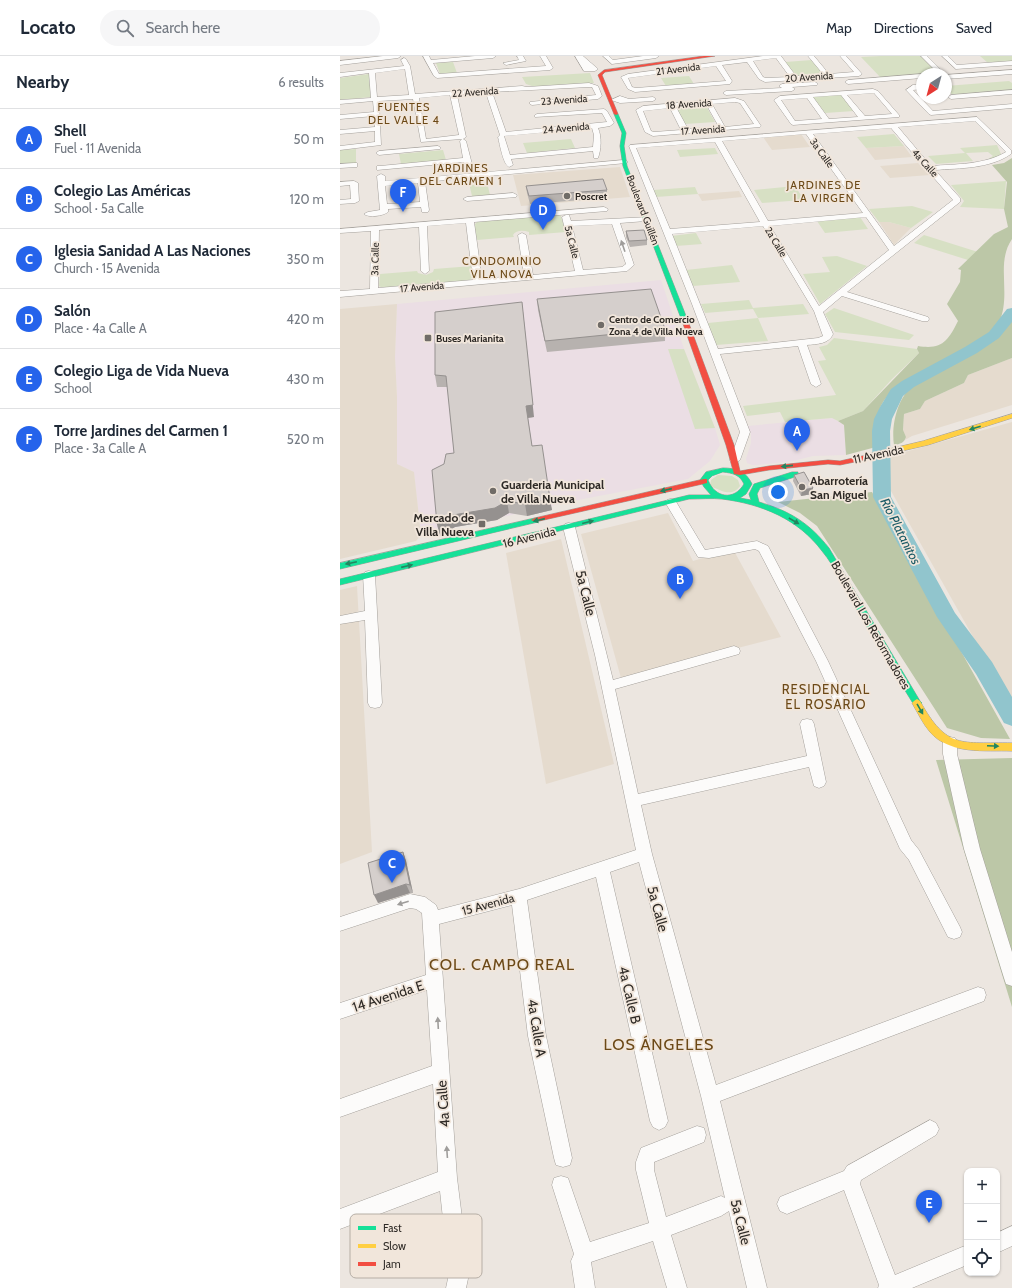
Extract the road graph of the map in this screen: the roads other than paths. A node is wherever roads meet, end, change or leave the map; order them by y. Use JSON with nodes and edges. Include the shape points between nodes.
{"nodes":[{"id":1,"x":400,"y":56,"type":"edge"},
{"id":2,"x":426,"y":56,"type":"edge"},
{"id":3,"x":493,"y":56,"type":"edge"},
{"id":4,"x":520,"y":56,"type":"edge"},
{"id":5,"x":543,"y":56,"type":"edge"},
{"id":6,"x":606,"y":56,"type":"edge"},
{"id":7,"x":656,"y":56,"type":"edge"},
{"id":8,"x":713,"y":56,"type":"edge"},
{"id":9,"x":777,"y":56,"type":"edge"},
{"id":10,"x":811,"y":56,"type":"edge"},
{"id":11,"x":843,"y":56,"type":"edge"},
{"id":12,"x":924,"y":56,"type":"edge"},
{"id":13,"x":944,"y":56,"type":"edge"},
{"id":14,"x":472,"y":57,"type":"edge"},
{"id":15,"x":457,"y":60,"type":"junction"},
{"id":16,"x":749,"y":60,"type":"junction"},
{"id":17,"x":430,"y":62,"type":"junction"},
{"id":18,"x":340,"y":63,"type":"edge"},
{"id":19,"x":502,"y":63,"type":"dead end"},
{"id":20,"x":718,"y":64,"type":"junction"},
{"id":21,"x":482,"y":65,"type":"dead end"},
{"id":22,"x":1011,"y":66,"type":"edge"},
{"id":23,"x":407,"y":67,"type":"junction"},
{"id":24,"x":937,"y":68,"type":"edge"},
{"id":25,"x":372,"y":72,"type":"junction"},
{"id":26,"x":485,"y":73,"type":"junction"},
{"id":27,"x":462,"y":74,"type":"junction"},
{"id":28,"x":340,"y":75,"type":"edge"},
{"id":29,"x":952,"y":75,"type":"edge"},
{"id":30,"x":692,"y":76,"type":"junction"},
{"id":31,"x":827,"y":76,"type":"junction"},
{"id":32,"x":811,"y":77,"type":"junction"},
{"id":33,"x":794,"y":78,"type":"junction"},
{"id":34,"x":916,"y":78,"type":"edge"},
{"id":35,"x":659,"y":80,"type":"junction"},
{"id":36,"x":844,"y":84,"type":"dead end"},
{"id":37,"x":819,"y":85,"type":"junction"},
{"id":38,"x":680,"y":86,"type":"junction"},
{"id":39,"x":522,"y":87,"type":"junction"},
{"id":40,"x":916,"y":87,"type":"edge"},
{"id":41,"x":486,"y":89,"type":"junction"},
{"id":42,"x":449,"y":92,"type":"junction"},
{"id":43,"x":1012,"y":92,"type":"edge"},
{"id":44,"x":842,"y":93,"type":"junction"},
{"id":45,"x":685,"y":94,"type":"junction"},
{"id":46,"x":718,"y":94,"type":"dead end"},
{"id":47,"x":825,"y":94,"type":"junction"},
{"id":48,"x":808,"y":95,"type":"junction"},
{"id":49,"x":414,"y":96,"type":"junction"},
{"id":50,"x":916,"y":97,"type":"edge"},
{"id":51,"x":952,"y":97,"type":"edge"},
{"id":52,"x":596,"y":98,"type":"joint"},
{"id":53,"x":661,"y":98,"type":"dead end"},
{"id":54,"x":952,"y":98,"type":"edge"},
{"id":55,"x":374,"y":99,"type":"junction"},
{"id":56,"x":617,"y":100,"type":"junction"},
{"id":57,"x":340,"y":102,"type":"edge"},
{"id":58,"x":532,"y":103,"type":"junction"},
{"id":59,"x":708,"y":103,"type":"junction"},
{"id":60,"x":690,"y":104,"type":"junction"},
{"id":61,"x":922,"y":104,"type":"edge"},
{"id":62,"x":672,"y":105,"type":"junction"},
{"id":63,"x":1012,"y":106,"type":"edge"},
{"id":64,"x":964,"y":110,"type":"junction"},
{"id":65,"x":376,"y":114,"type":"junction"},
{"id":66,"x":536,"y":116,"type":"junction"},
{"id":67,"x":340,"y":117,"type":"edge"},
{"id":68,"x":863,"y":118,"type":"junction"},
{"id":69,"x":827,"y":121,"type":"junction"},
{"id":70,"x":758,"y":126,"type":"joint"},
{"id":71,"x":893,"y":126,"type":"junction"},
{"id":72,"x":378,"y":129,"type":"junction"},
{"id":73,"x":723,"y":129,"type":"junction"},
{"id":74,"x":541,"y":130,"type":"junction"},
{"id":75,"x":340,"y":132,"type":"edge"},
{"id":76,"x":648,"y":132,"type":"joint"},
{"id":77,"x":685,"y":132,"type":"junction"},
{"id":78,"x":808,"y":132,"type":"junction"},
{"id":79,"x":589,"y":136,"type":"dead end"},
{"id":80,"x":502,"y":138,"type":"junction"},
{"id":81,"x":717,"y":139,"type":"junction"},
{"id":82,"x":464,"y":141,"type":"junction"},
{"id":83,"x":510,"y":142,"type":"dead end"},
{"id":84,"x":340,"y":148,"type":"edge"},
{"id":85,"x":379,"y":149,"type":"junction"},
{"id":86,"x":597,"y":149,"type":"junction"},
{"id":87,"x":506,"y":157,"type":"junction"},
{"id":88,"x":467,"y":160,"type":"junction"},
{"id":89,"x":625,"y":164,"type":"junction"},
{"id":90,"x":354,"y":165,"type":"dead end"},
{"id":91,"x":596,"y":165,"type":"junction"},
{"id":92,"x":340,"y":166,"type":"edge"},
{"id":93,"x":380,"y":168,"type":"junction"},
{"id":94,"x":931,"y":168,"type":"junction"},
{"id":95,"x":511,"y":172,"type":"junction"},
{"id":96,"x":421,"y":180,"type":"junction"},
{"id":97,"x":340,"y":184,"type":"edge"},
{"id":98,"x":381,"y":184,"type":"junction"},
{"id":99,"x":466,"y":185,"type":"junction"},
{"id":100,"x":492,"y":186,"type":"junction"},
{"id":101,"x":513,"y":195,"type":"dead end"},
{"id":102,"x":340,"y":202,"type":"edge"},
{"id":103,"x":383,"y":207,"type":"junction"},
{"id":104,"x":468,"y":208,"type":"dead end"},
{"id":105,"x":604,"y":209,"type":"dead end"},
{"id":106,"x":564,"y":212,"type":"junction"},
{"id":107,"x":368,"y":214,"type":"dead end"},
{"id":108,"x":866,"y":214,"type":"junction"},
{"id":109,"x":645,"y":217,"type":"junction"},
{"id":110,"x":470,"y":220,"type":"junction"},
{"id":111,"x":616,"y":220,"type":"junction"},
{"id":112,"x":765,"y":223,"type":"junction"},
{"id":113,"x":423,"y":224,"type":"junction"},
{"id":114,"x":568,"y":224,"type":"junction"},
{"id":115,"x":375,"y":228,"type":"junction"},
{"id":116,"x":340,"y":231,"type":"edge"},
{"id":117,"x":666,"y":232,"type":"junction"},
{"id":118,"x":522,"y":235,"type":"dead end"},
{"id":119,"x":894,"y":251,"type":"junction"},
{"id":120,"x":426,"y":270,"type":"dead end"},
{"id":121,"x":580,"y":273,"type":"junction"},
{"id":122,"x":529,"y":278,"type":"junction"},
{"id":123,"x":478,"y":282,"type":"junction"},
{"id":124,"x":374,"y":291,"type":"junction"},
{"id":125,"x":841,"y":293,"type":"junction"},
{"id":126,"x":340,"y":294,"type":"edge"},
{"id":127,"x":818,"y":311,"type":"junction"},
{"id":128,"x":925,"y":319,"type":"dead end"},
{"id":129,"x":802,"y":344,"type":"junction"},
{"id":130,"x":715,"y":352,"type":"junction"},
{"id":131,"x":816,"y":384,"type":"dead end"},
{"id":132,"x":1012,"y":416,"type":"edge"},
{"id":133,"x":742,"y":443,"type":"junction"},
{"id":134,"x":732,"y":453,"type":"junction"},
{"id":135,"x":840,"y":463,"type":"junction"},
{"id":136,"x":739,"y":473,"type":"junction"},
{"id":137,"x":710,"y":474,"type":"junction"},
{"id":138,"x":704,"y":482,"type":"junction"},
{"id":139,"x":722,"y":497,"type":"junction"},
{"id":140,"x":671,"y":502,"type":"junction"},
{"id":141,"x":759,"y":506,"type":"junction"},
{"id":142,"x":569,"y":527,"type":"junction"},
{"id":143,"x":340,"y":566,"type":"edge"},
{"id":144,"x":369,"y":575,"type":"junction"},
{"id":145,"x":340,"y":582,"type":"edge"},
{"id":146,"x":371,"y":614,"type":"junction"},
{"id":147,"x":340,"y":620,"type":"edge"},
{"id":148,"x":734,"y":651,"type":"dead end"},
{"id":149,"x":608,"y":686,"type":"junction"},
{"id":150,"x":375,"y":703,"type":"dead end"},
{"id":151,"x":807,"y":724,"type":"dead end"},
{"id":152,"x":950,"y":742,"type":"junction"},
{"id":153,"x":1012,"y":747,"type":"edge"},
{"id":154,"x":814,"y":760,"type":"junction"},
{"id":155,"x":819,"y":782,"type":"dead end"},
{"id":156,"x":634,"y":801,"type":"junction"},
{"id":157,"x":644,"y":854,"type":"junction"},
{"id":158,"x":602,"y":869,"type":"junction"},
{"id":159,"x":519,"y":896,"type":"junction"},
{"id":160,"x":432,"y":919,"type":"junction"},
{"id":161,"x":340,"y":924,"type":"edge"},
{"id":162,"x":954,"y":932,"type":"dead end"},
{"id":163,"x":1012,"y":978,"type":"edge"},
{"id":164,"x":436,"y":980,"type":"junction"},
{"id":165,"x":978,"y":995,"type":"dead end"},
{"id":166,"x":340,"y":1011,"type":"edge"},
{"id":167,"x":441,"y":1072,"type":"junction"},
{"id":168,"x":710,"y":1096,"type":"junction"},
{"id":169,"x":340,"y":1108,"type":"edge"},
{"id":170,"x":659,"y":1121,"type":"dead end"},
{"id":171,"x":930,"y":1129,"type":"dead end"},
{"id":172,"x":696,"y":1135,"type":"dead end"},
{"id":173,"x":562,"y":1158,"type":"dead end"},
{"id":174,"x":448,"y":1178,"type":"junction"},
{"id":175,"x":851,"y":1178,"type":"junction"},
{"id":176,"x":561,"y":1185,"type":"dead end"},
{"id":177,"x":787,"y":1204,"type":"dead end"},
{"id":178,"x":721,"y":1206,"type":"dead end"},
{"id":179,"x":353,"y":1214,"type":"edge"},
{"id":180,"x":452,"y":1214,"type":"edge"},
{"id":181,"x":350,"y":1215,"type":"edge"},
{"id":182,"x":340,"y":1219,"type":"edge"},
{"id":183,"x":660,"y":1229,"type":"junction"},
{"id":184,"x":1012,"y":1236,"type":"edge"},
{"id":185,"x":1000,"y":1242,"type":"edge"},
{"id":186,"x":584,"y":1254,"type":"junction"},
{"id":187,"x":964,"y":1256,"type":"edge"},
{"id":188,"x":459,"y":1278,"type":"edge"},
{"id":189,"x":456,"y":1288,"type":"edge"},
{"id":190,"x":586,"y":1288,"type":"edge"},
{"id":191,"x":677,"y":1288,"type":"edge"},
{"id":192,"x":757,"y":1288,"type":"edge"},
{"id":193,"x":889,"y":1288,"type":"edge"}],
"edges":[{"from":1,"to":18,"type":"street"},
{"from":1,"to":23,"type":"street"},
{"from":2,"to":17,"type":"street"},
{"from":3,"to":14,"type":"street"},
{"from":4,"to":19,"type":"street","via":[[523,61]]},
{"from":5,"to":26,"type":"street","via":[[550,68]]},
{"from":6,"to":7,"type":"street","via":[[612,62]]},
{"from":8,"to":56,"type":"main road","name":"Boulevard Guillén","via":[[604,71],[600,76]]},
{"from":9,"to":16,"type":"street","name":"21 Avenida"},
{"from":9,"to":33,"type":"street"},
{"from":10,"to":31,"type":"street"},
{"from":11,"to":31,"type":"street","name":"20 Avenida","via":[[859,74]]},
{"from":12,"to":24,"type":"street"},
{"from":13,"to":22,"type":"street","via":[[956,66],[983,62]]},
{"from":14,"to":15,"type":"street"},
{"from":15,"to":17,"type":"street"},
{"from":15,"to":27,"type":"street"},
{"from":16,"to":20,"type":"street","name":"21 Avenida"},
{"from":16,"to":33,"type":"street","name":"20 Avenida","via":[[761,78]]},
{"from":17,"to":27,"type":"street","via":[[437,76]]},
{"from":20,"to":30,"type":"street","name":"21 Avenida"},
{"from":20,"to":30,"type":"street","via":[[729,81],[725,83]]},
{"from":21,"to":26,"type":"street"},
{"from":22,"to":29,"type":"street"},
{"from":23,"to":25,"type":"street"},
{"from":23,"to":49,"type":"street"},
{"from":25,"to":28,"type":"street"},
{"from":25,"to":55,"type":"street"},
{"from":26,"to":27,"type":"street"},
{"from":30,"to":35,"type":"street","name":"21 Avenida"},
{"from":30,"to":38,"type":"street"},
{"from":31,"to":32,"type":"street","name":"20 Avenida"},
{"from":32,"to":33,"type":"street","name":"20 Avenida"},
{"from":32,"to":37,"type":"street"},
{"from":34,"to":36,"type":"street"},
{"from":35,"to":35,"type":"street","name":"21 Avenida","via":[[628,76],[624,77],[630,88],[636,90]]},
{"from":35,"to":38,"type":"street"},
{"from":37,"to":45,"type":"street"},
{"from":37,"to":46,"type":"street"},
{"from":37,"to":47,"type":"street"},
{"from":38,"to":45,"type":"street"},
{"from":39,"to":41,"type":"street","name":"22 Avenida"},
{"from":39,"to":52,"type":"street","name":"22 Avenida","via":[[592,85],[599,96]]},
{"from":39,"to":58,"type":"street"},
{"from":40,"to":50,"type":"street","via":[[909,90]]},
{"from":41,"to":42,"type":"street","name":"22 Avenida"},
{"from":41,"to":80,"type":"street"},
{"from":42,"to":49,"type":"street","name":"22 Avenida"},
{"from":42,"to":82,"type":"street"},
{"from":43,"to":51,"type":"street"},
{"from":44,"to":47,"type":"street"},
{"from":44,"to":68,"type":"street"},
{"from":44,"to":68,"type":"street","via":[[876,92],[898,116]]},
{"from":45,"to":56,"type":"street"},
{"from":45,"to":60,"type":"street"},
{"from":47,"to":48,"type":"street"},
{"from":48,"to":69,"type":"street"},
{"from":48,"to":69,"type":"street","via":[[777,100],[793,123]]},
{"from":49,"to":55,"type":"street","name":"22 Avenida"},
{"from":49,"to":82,"type":"street","via":[[423,141]]},
{"from":52,"to":58,"type":"street","name":"23 Avenida"},
{"from":53,"to":56,"type":"street"},
{"from":54,"to":64,"type":"street"},
{"from":55,"to":57,"type":"street","name":"22 Avenida"},
{"from":55,"to":65,"type":"street"},
{"from":56,"to":89,"type":"main road","name":"Boulevard Guillén","via":[[624,133],[622,146]]},
{"from":58,"to":66,"type":"street"},
{"from":59,"to":60,"type":"street","name":"18 Avenida"},
{"from":59,"to":70,"type":"street","name":"18 Avenida","via":[[735,100],[742,102]]},
{"from":59,"to":73,"type":"street"},
{"from":60,"to":62,"type":"street","name":"18 Avenida"},
{"from":61,"to":64,"type":"street","via":[[931,113]]},
{"from":62,"to":76,"type":"street","name":"18 Avenida","via":[[639,110]]},
{"from":62,"to":77,"type":"street"},
{"from":63,"to":64,"type":"street"},
{"from":65,"to":67,"type":"street"},
{"from":65,"to":72,"type":"street"},
{"from":66,"to":74,"type":"street"},
{"from":66,"to":74,"type":"street","name":"24 Avenida","via":[[600,111],[605,112],[610,124]]},
{"from":68,"to":69,"type":"street"},
{"from":70,"to":73,"type":"street","name":"17 Avenida"},
{"from":71,"to":78,"type":"street"},
{"from":71,"to":94,"type":"street","name":"4a Calle"},
{"from":71,"to":94,"type":"street","via":[[977,119],[1008,149],[1009,154],[992,162]]},
{"from":72,"to":75,"type":"street"},
{"from":72,"to":85,"type":"street"},
{"from":73,"to":77,"type":"street","name":"17 Avenida"},
{"from":74,"to":80,"type":"street","name":"24 Avenida"},
{"from":76,"to":77,"type":"street","name":"17 Avenida"},
{"from":78,"to":81,"type":"street"},
{"from":78,"to":108,"type":"street","name":"3a Calle"},
{"from":79,"to":86,"type":"street","via":[[596,132]]},
{"from":80,"to":83,"type":"street"},
{"from":80,"to":87,"type":"street"},
{"from":81,"to":112,"type":"street","name":"2a Calle"},
{"from":81,"to":117,"type":"street","via":[[632,146]]},
{"from":82,"to":85,"type":"street","via":[[452,147]]},
{"from":82,"to":88,"type":"street"},
{"from":84,"to":85,"type":"street"},
{"from":85,"to":93,"type":"street"},
{"from":86,"to":87,"type":"street"},
{"from":86,"to":91,"type":"street"},
{"from":87,"to":95,"type":"street"},
{"from":88,"to":93,"type":"street"},
{"from":88,"to":99,"type":"street"},
{"from":89,"to":91,"type":"street","via":[[602,168]]},
{"from":89,"to":109,"type":"main road","name":"Boulevard Guillén"},
{"from":90,"to":92,"type":"street"},
{"from":91,"to":95,"type":"street"},
{"from":93,"to":98,"type":"street"},
{"from":94,"to":119,"type":"street","name":"4a Calle","via":[[957,200]]},
{"from":95,"to":100,"type":"street"},
{"from":96,"to":98,"type":"street"},
{"from":96,"to":99,"type":"street"},
{"from":96,"to":103,"type":"street","via":[[425,207]]},
{"from":97,"to":102,"type":"street","via":[[354,183],[355,201]]},
{"from":98,"to":103,"type":"street"},
{"from":99,"to":100,"type":"street"},
{"from":99,"to":100,"type":"street"},
{"from":99,"to":104,"type":"street"},
{"from":100,"to":101,"type":"street"},
{"from":103,"to":107,"type":"street","via":[[384,212]]},
{"from":105,"to":106,"type":"street"},
{"from":106,"to":110,"type":"street"},
{"from":106,"to":114,"type":"street","name":"5a Calle"},
{"from":108,"to":112,"type":"street"},
{"from":108,"to":119,"type":"street","name":"3a Calle"},
{"from":109,"to":111,"type":"street"},
{"from":109,"to":134,"type":"main road","name":"Boulevard Guillén"},
{"from":110,"to":113,"type":"street"},
{"from":110,"to":123,"type":"street"},
{"from":111,"to":114,"type":"street"},
{"from":121,"to":111,"type":"street","name":"17 Avenida","one_way":true,"via":[[628,268],[630,265]]},
{"from":112,"to":117,"type":"street"},
{"from":112,"to":127,"type":"street","name":"2a Calle"},
{"from":113,"to":115,"type":"street"},
{"from":113,"to":120,"type":"street"},
{"from":114,"to":121,"type":"street","name":"5a Calle"},
{"from":115,"to":116,"type":"street"},
{"from":115,"to":124,"type":"street","name":"3a Calle"},
{"from":117,"to":130,"type":"street"},
{"from":118,"to":122,"type":"street"},
{"from":119,"to":125,"type":"street"},
{"from":121,"to":122,"type":"street","name":"17 Avenida"},
{"from":122,"to":123,"type":"street","name":"17 Avenida"},
{"from":123,"to":124,"type":"street","name":"17 Avenida"},
{"from":124,"to":126,"type":"street","name":"17 Avenida"},
{"from":125,"to":127,"type":"street"},
{"from":125,"to":128,"type":"street"},
{"from":127,"to":129,"type":"street","name":"2a Calle","via":[[827,337]]},
{"from":129,"to":130,"type":"street"},
{"from":129,"to":131,"type":"street"},
{"from":130,"to":133,"type":"street","via":[[745,432]]},
{"from":132,"to":135,"type":"main road","name":"11 Avenida","one_way":true,"via":[[904,449]]},
{"from":133,"to":134,"type":"street"},
{"from":133,"to":134,"type":"street"},
{"from":134,"to":136,"type":"main road","name":"Boulevard Guillén"},
{"from":134,"to":137,"type":"main road"},
{"from":135,"to":136,"type":"main road","name":"11 Avenida","one_way":true,"via":[[786,466]]},
{"from":135,"to":141,"type":"main road","via":[[761,483],[754,489],[752,496]]},
{"from":136,"to":137,"type":"main road","via":[[723,470]]},
{"from":136,"to":139,"type":"main road","via":[[747,480],[747,488],[741,494]]},
{"from":137,"to":138,"type":"main road"},
{"from":138,"to":139,"type":"main road","via":[[709,492]]},
{"from":138,"to":143,"type":"main road","name":"16 Avenida","one_way":true},
{"from":139,"to":140,"type":"main road","name":"16 Avenida","via":[[689,498]]},
{"from":139,"to":141,"type":"main road","name":"Boulevard Los Reformadores"},
{"from":142,"to":140,"type":"main road","name":"16 Avenida","one_way":true},
{"from":140,"to":162,"type":"street","via":[[702,554],[757,544],[764,549],[822,661],[905,844],[914,856]]},
{"from":141,"to":152,"type":"main road","name":"Boulevard Los Reformadores","one_way":true,"via":[[783,514],[805,527],[821,542],[926,719],[940,736]]},
{"from":144,"to":142,"type":"main road","name":"16 Avenida","one_way":true},
{"from":142,"to":149,"type":"street","name":"5a Calle"},
{"from":144,"to":145,"type":"main road","name":"16 Avenida"},
{"from":144,"to":146,"type":"street"},
{"from":146,"to":147,"type":"street"},
{"from":146,"to":150,"type":"street"},
{"from":148,"to":149,"type":"street"},
{"from":149,"to":156,"type":"street","name":"5a Calle"},
{"from":151,"to":154,"type":"street"},
{"from":152,"to":153,"type":"main road","name":"Boulevard Los Reformadores","one_way":true,"via":[[974,746]]},
{"from":152,"to":163,"type":"street","via":[[950,754],[972,849]]},
{"from":154,"to":155,"type":"street"},
{"from":154,"to":156,"type":"street"},
{"from":156,"to":157,"type":"street","name":"5a Calle"},
{"from":157,"to":158,"type":"street","name":"15 Avenida"},
{"from":157,"to":168,"type":"street","name":"5a Calle"},
{"from":158,"to":159,"type":"street","name":"15 Avenida"},
{"from":158,"to":170,"type":"street","name":"4a Calle B"},
{"from":159,"to":160,"type":"street","name":"15 Avenida"},
{"from":159,"to":173,"type":"street","name":"4a Calle A","via":[[538,1036]]},
{"from":160,"to":161,"type":"street","one_way":true,"via":[[430,910],[425,905],[410,901]]},
{"from":160,"to":164,"type":"street","name":"4a Calle"},
{"from":164,"to":166,"type":"street","name":"14 Avenida E"},
{"from":167,"to":164,"type":"street","name":"4a Calle","one_way":true},
{"from":165,"to":168,"type":"street"},
{"from":167,"to":169,"type":"street"},
{"from":174,"to":167,"type":"street","name":"4a Calle","one_way":true},
{"from":168,"to":192,"type":"street","name":"5a Calle"},
{"from":171,"to":175,"type":"street","via":[[854,1173]]},
{"from":172,"to":183,"type":"street","via":[[648,1155],[644,1162]]},
{"from":174,"to":179,"type":"street"},
{"from":174,"to":180,"type":"street","name":"4a Calle"},
{"from":175,"to":177,"type":"street"},
{"from":175,"to":193,"type":"street"},
{"from":176,"to":186,"type":"street"},
{"from":178,"to":183,"type":"street"},
{"from":181,"to":182,"type":"street"},
{"from":183,"to":186,"type":"street"},
{"from":183,"to":191,"type":"street"},
{"from":184,"to":185,"type":"street"},
{"from":186,"to":190,"type":"street","via":[[581,1261]]},
{"from":187,"to":193,"type":"street"},
{"from":188,"to":189,"type":"street","name":"4a Calle"}]}
